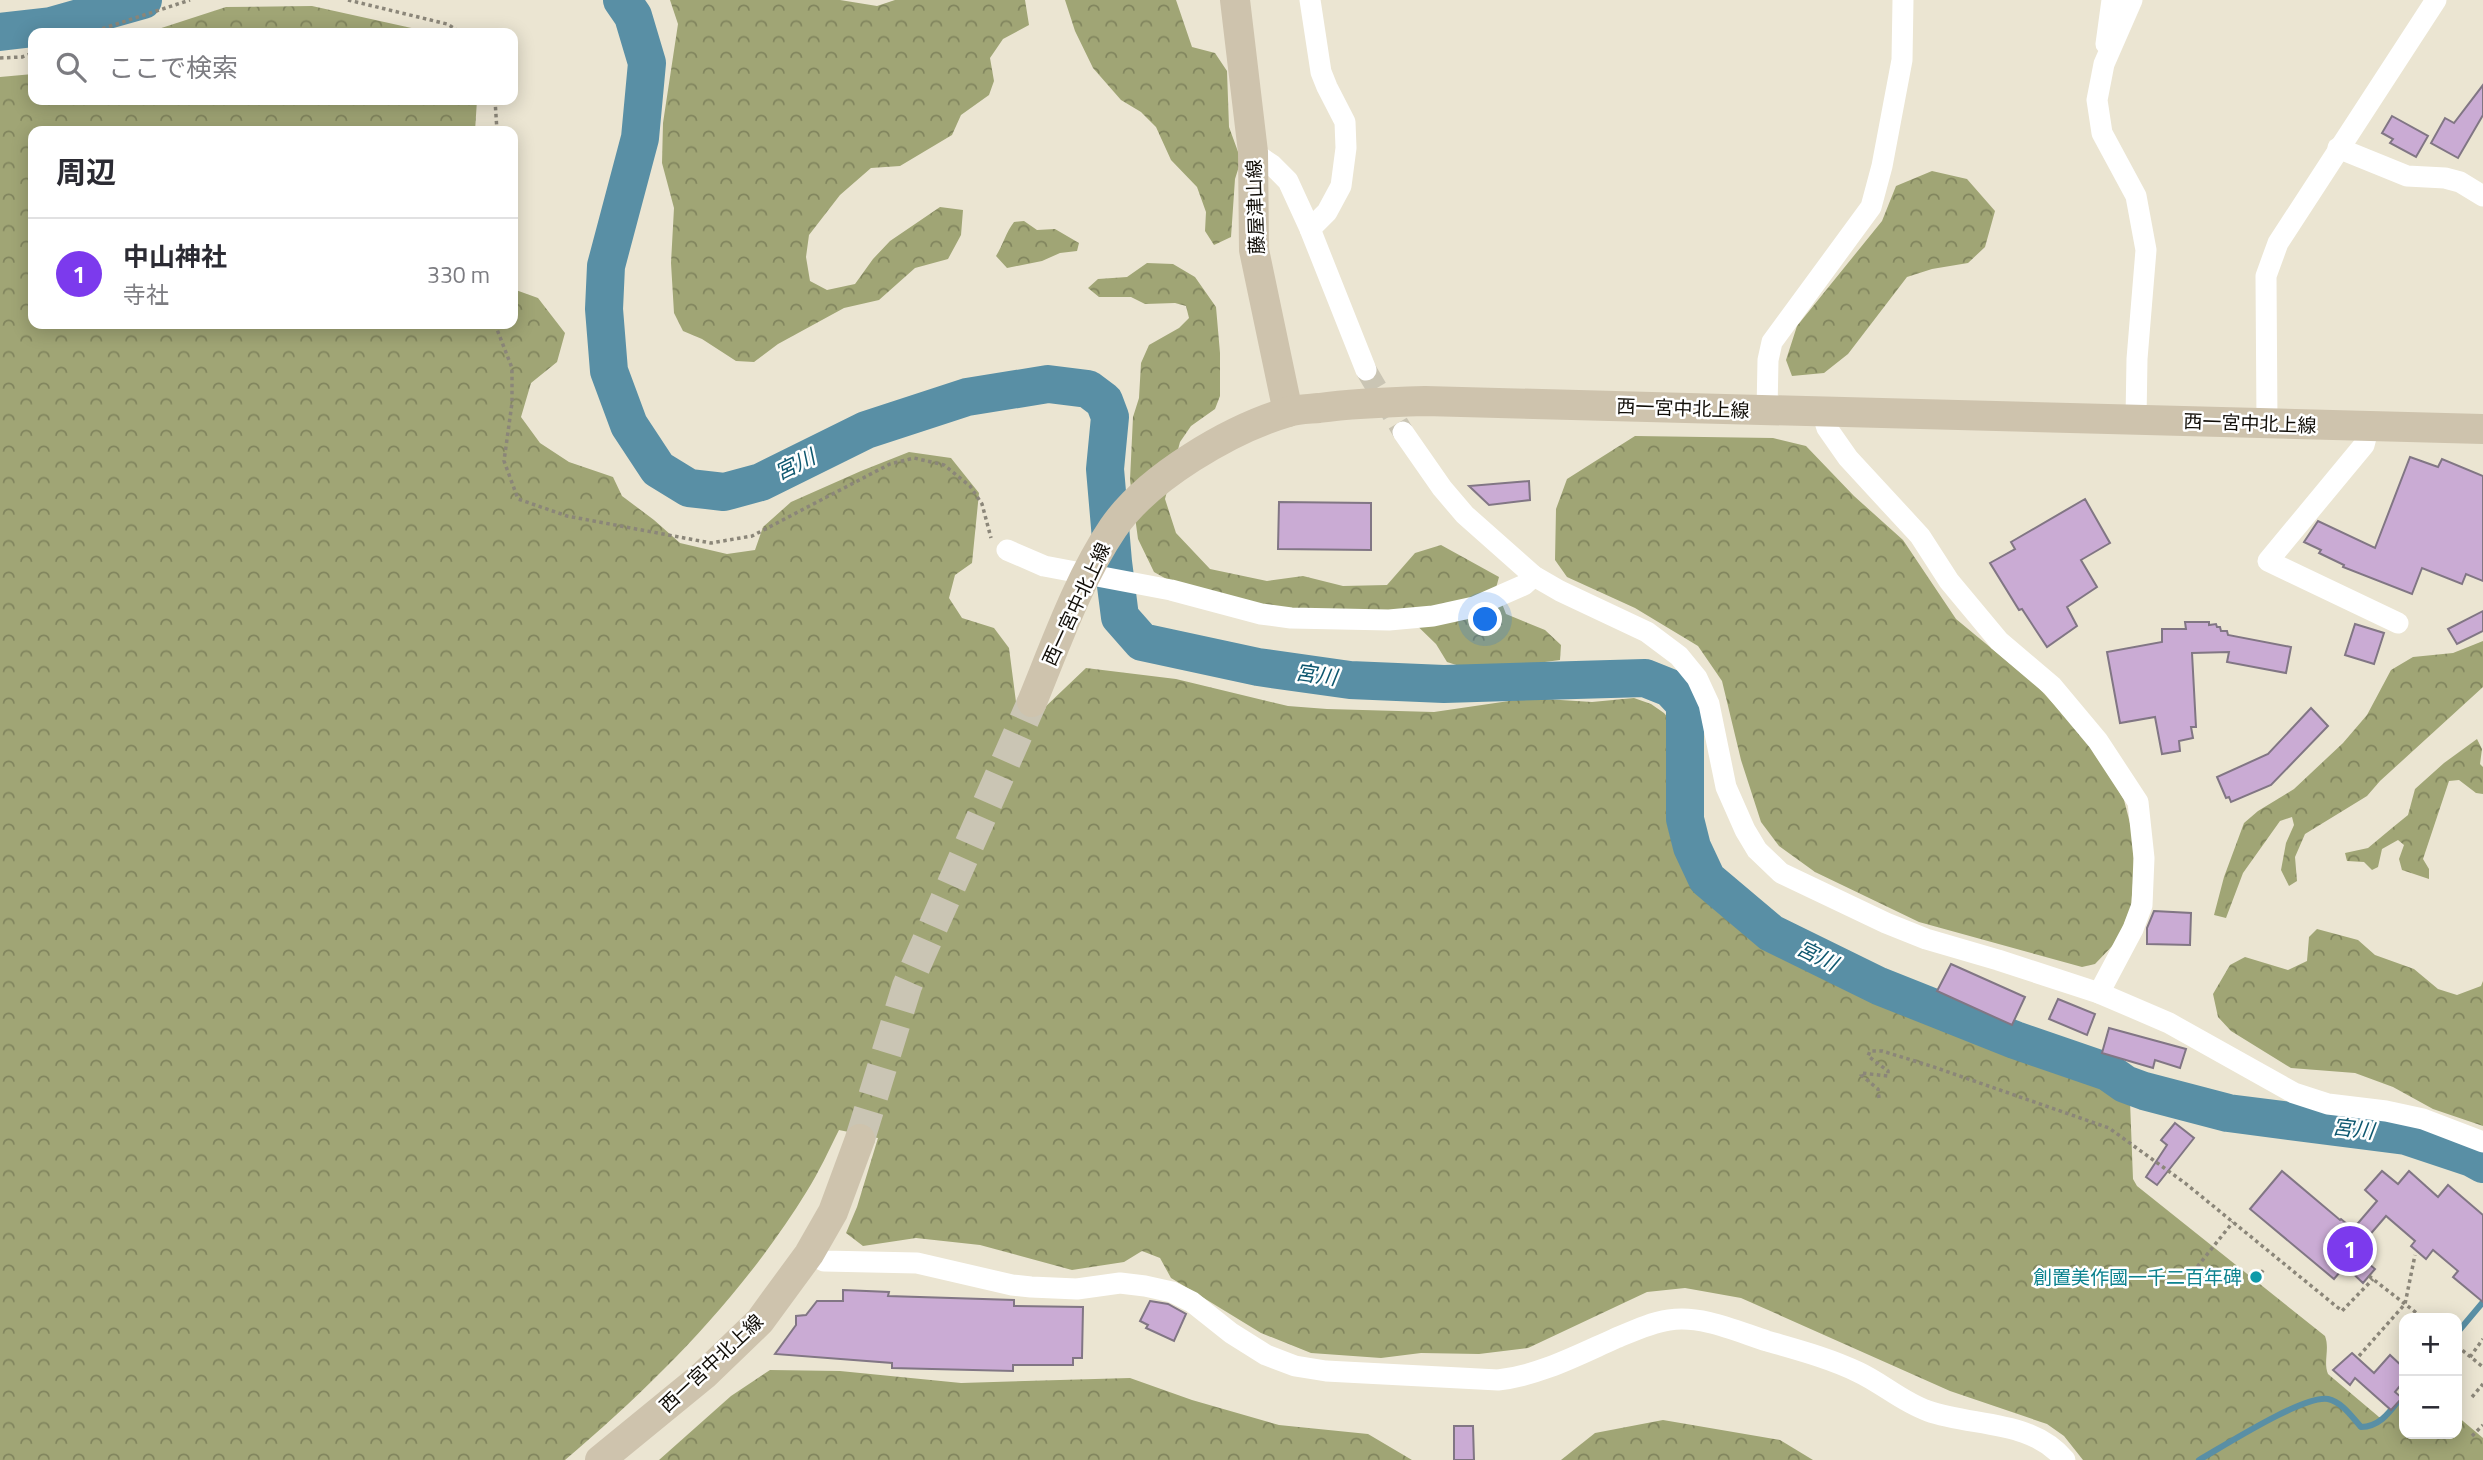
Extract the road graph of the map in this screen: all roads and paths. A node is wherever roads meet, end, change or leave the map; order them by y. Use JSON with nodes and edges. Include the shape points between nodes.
{"nodes":[{"id":1,"x":190,"y":0,"type":"edge"},
{"id":2,"x":348,"y":0,"type":"edge"},
{"id":3,"x":1235,"y":0,"type":"edge"},
{"id":4,"x":1310,"y":0,"type":"edge"},
{"id":5,"x":1903,"y":0,"type":"edge"},
{"id":6,"x":2112,"y":0,"type":"edge"},
{"id":7,"x":2132,"y":0,"type":"edge"},
{"id":8,"x":2436,"y":0,"type":"edge"},
{"id":9,"x":104,"y":28,"type":"edge"},
{"id":10,"x":454,"y":28,"type":"edge"},
{"id":11,"x":28,"y":55,"type":"edge"},
{"id":12,"x":0,"y":58,"type":"edge"},
{"id":13,"x":2104,"y":64,"type":"junction"},
{"id":14,"x":495,"y":105,"type":"edge"},
{"id":15,"x":497,"y":126,"type":"edge"},
{"id":16,"x":2338,"y":148,"type":"junction"},
{"id":17,"x":1253,"y":152,"type":"junction"},
{"id":18,"x":2483,"y":196,"type":"edge"},
{"id":19,"x":1310,"y":229,"type":"junction"},
{"id":20,"x":497,"y":329,"type":"edge"},
{"id":21,"x":1366,"y":370,"type":"tunnel mouth"},
{"id":22,"x":1767,"y":411,"type":"junction"},
{"id":23,"x":1288,"y":412,"type":"junction"},
{"id":24,"x":1822,"y":412,"type":"junction"},
{"id":25,"x":2136,"y":419,"type":"junction"},
{"id":26,"x":2267,"y":424,"type":"junction"},
{"id":27,"x":2370,"y":426,"type":"junction"},
{"id":28,"x":2483,"y":429,"type":"edge"},
{"id":29,"x":1403,"y":432,"type":"tunnel mouth"},
{"id":30,"x":1007,"y":550,"type":"joint"},
{"id":31,"x":1534,"y":576,"type":"junction"},
{"id":32,"x":2398,"y":623,"type":"dead end"},
{"id":33,"x":1032,"y":702,"type":"tunnel mouth"},
{"id":34,"x":2099,"y":993,"type":"junction"},
{"id":35,"x":1879,"y":1098,"type":"dead end"},
{"id":36,"x":860,"y":1139,"type":"tunnel mouth"},
{"id":37,"x":2483,"y":1142,"type":"edge"},
{"id":38,"x":2233,"y":1222,"type":"junction"},
{"id":39,"x":809,"y":1254,"type":"junction"},
{"id":40,"x":2415,"y":1255,"type":"dead end"},
{"id":41,"x":2193,"y":1272,"type":"dead end"},
{"id":42,"x":2405,"y":1304,"type":"junction"},
{"id":43,"x":2417,"y":1313,"type":"edge"},
{"id":44,"x":2483,"y":1339,"type":"edge"},
{"id":45,"x":2462,"y":1350,"type":"edge"},
{"id":46,"x":2360,"y":1356,"type":"dead end"},
{"id":47,"x":2470,"y":1357,"type":"junction"},
{"id":48,"x":2483,"y":1367,"type":"edge"},
{"id":49,"x":2483,"y":1384,"type":"edge"},
{"id":50,"x":2472,"y":1397,"type":"dead end"},
{"id":51,"x":2483,"y":1425,"type":"edge"},
{"id":52,"x":2472,"y":1436,"type":"dead end"},
{"id":53,"x":600,"y":1460,"type":"edge"},
{"id":54,"x":2065,"y":1460,"type":"edge"}],
"edges":[{"from":1,"to":9,"type":"path"},
{"from":2,"to":10,"type":"path"},
{"from":3,"to":17,"type":"main road","name":"藤屋津山線"},
{"from":4,"to":19,"type":"street","via":[[1321,72],[1345,122],[1346,148],[1341,186],[1327,212]]},
{"from":5,"to":22,"type":"street","via":[[1902,60],[1871,207],[1772,342]]},
{"from":6,"to":13,"type":"street"},
{"from":7,"to":13,"type":"street"},
{"from":8,"to":16,"type":"street"},
{"from":11,"to":12,"type":"path"},
{"from":13,"to":25,"type":"street","via":[[2097,100],[2102,133],[2136,196],[2147,250]]},
{"from":14,"to":15,"type":"path"},
{"from":16,"to":18,"type":"street","via":[[2407,176],[2445,177]]},
{"from":16,"to":26,"type":"street","via":[[2278,243],[2266,276]]},
{"from":17,"to":19,"type":"street","via":[[1288,181]]},
{"from":17,"to":23,"type":"main road","name":"藤屋津山線","via":[[1254,250]]},
{"from":19,"to":21,"type":"street"},
{"from":20,"to":30,"type":"path","via":[[512,368],[504,461],[517,499],[567,516],[710,543],[752,536],[890,464],[914,458],[944,465],[970,486],[982,504],[990,537]]},
{"from":22,"to":23,"type":"main road","name":"西一宮中北上線","via":[[1425,401],[1354,403]]},
{"from":22,"to":24,"type":"main road","name":"西一宮中北上線"},
{"from":23,"to":33,"type":"main road","name":"西一宮中北上線","via":[[1241,431],[1177,467],[1144,492],[1113,528],[1078,593]]},
{"from":24,"to":25,"type":"main road","name":"西一宮中北上線"},
{"from":24,"to":34,"type":"street","via":[[1827,429],[1848,458],[1920,536],[1949,582],[1999,641],[2060,695],[2098,741],[2138,802],[2144,858],[2142,905]]},
{"from":25,"to":26,"type":"main road","name":"西一宮中北上線"},
{"from":26,"to":27,"type":"main road","name":"西一宮中北上線"},
{"from":27,"to":28,"type":"main road","name":"西一宮中北上線"},
{"from":27,"to":32,"type":"street","via":[[2364,445],[2268,561]]},
{"from":29,"to":31,"type":"street","via":[[1465,515]]},
{"from":30,"to":31,"type":"street","via":[[1044,566],[1291,618],[1433,616],[1474,607]]},
{"from":31,"to":34,"type":"street","via":[[1647,632],[1679,656],[1698,678],[1709,704],[1726,787],[1757,850],[1781,873],[1926,939]]},
{"from":34,"to":37,"type":"street","via":[[2189,1033],[2294,1093],[2328,1104],[2423,1119]]},
{"from":35,"to":38,"type":"path","via":[[1878,1089],[1861,1073],[1888,1076],[1888,1071],[1868,1056],[1870,1051],[1898,1055],[2034,1101],[2109,1128]]},
{"from":36,"to":39,"type":"main road","name":"西一宮中北上線","via":[[833,1212]]},
{"from":38,"to":41,"type":"path"},
{"from":38,"to":42,"type":"path","via":[[2343,1311],[2371,1277]]},
{"from":39,"to":53,"type":"main road","name":"西一宮中北上線","via":[[760,1321],[704,1375]]},
{"from":39,"to":54,"type":"street","via":[[824,1262],[917,1264],[1031,1287],[1077,1289],[1120,1283],[1172,1292],[1266,1355],[1326,1371],[1499,1380],[1522,1377],[1639,1328],[1686,1319],[1830,1360],[1927,1411],[2020,1430],[2037,1437]]},
{"from":40,"to":42,"type":"path"},
{"from":42,"to":43,"type":"path"},
{"from":42,"to":46,"type":"path"},
{"from":44,"to":47,"type":"path"},
{"from":45,"to":47,"type":"path"},
{"from":47,"to":48,"type":"path"},
{"from":49,"to":50,"type":"path"},
{"from":51,"to":52,"type":"path"}]}
